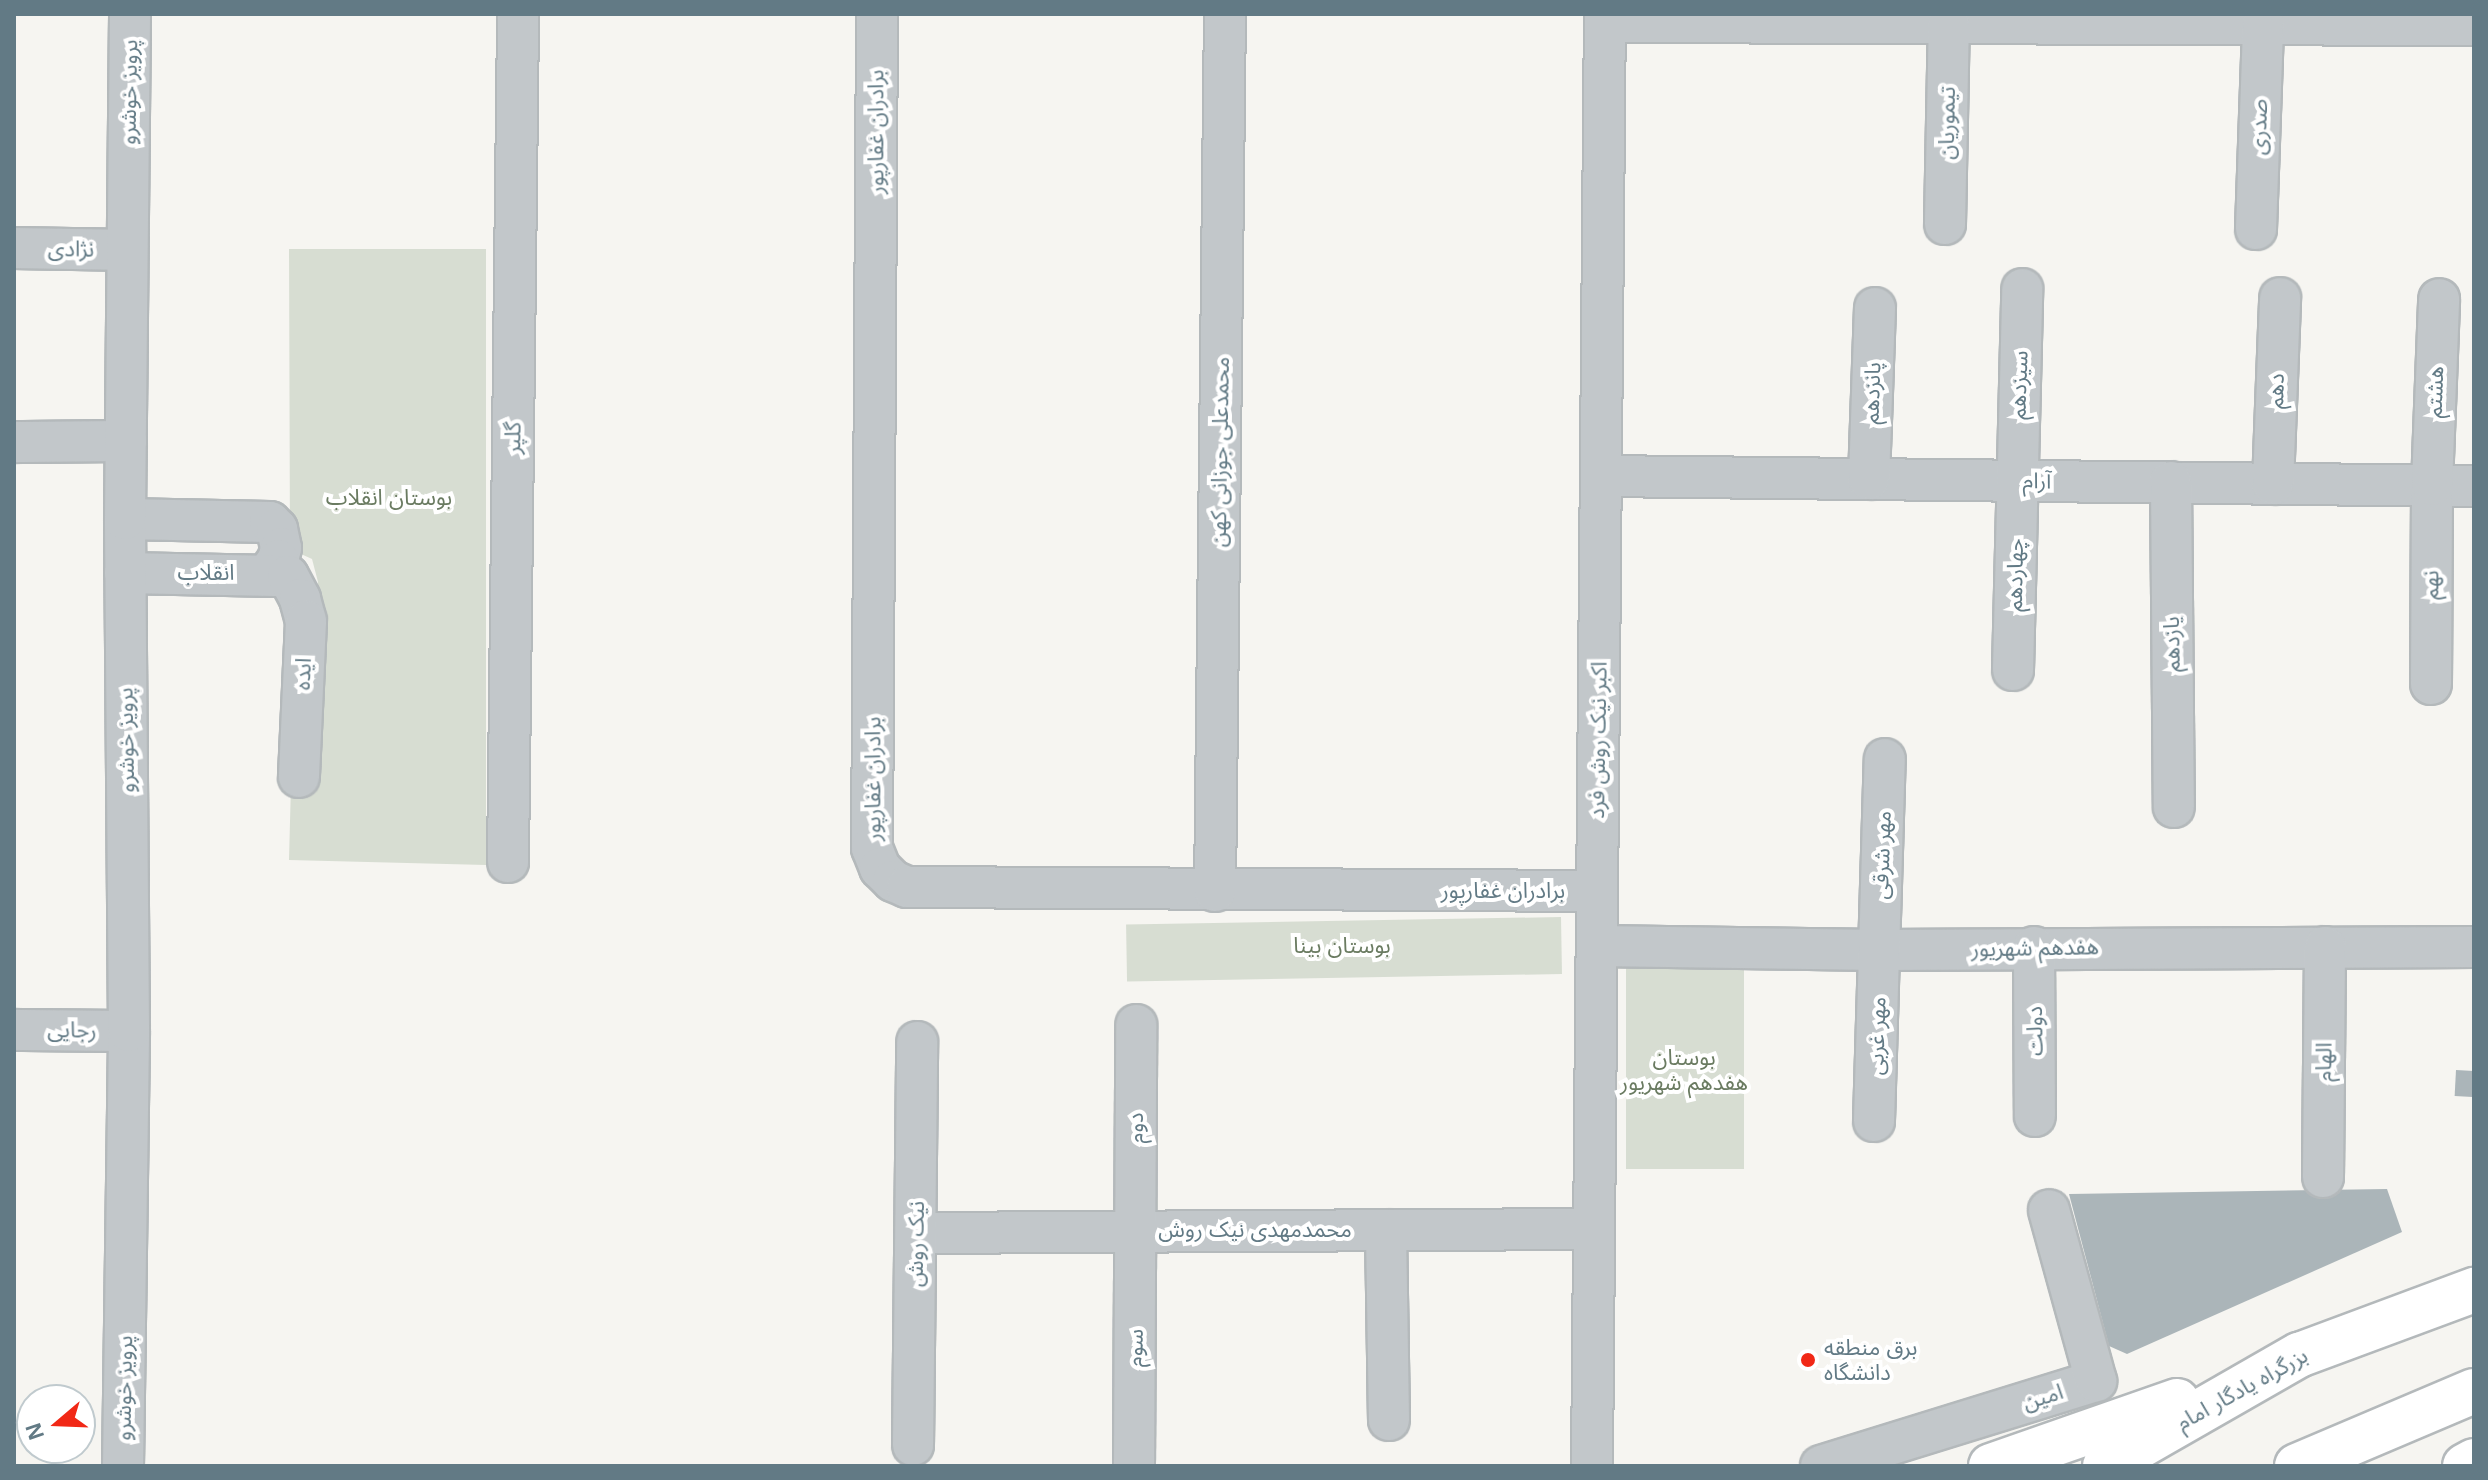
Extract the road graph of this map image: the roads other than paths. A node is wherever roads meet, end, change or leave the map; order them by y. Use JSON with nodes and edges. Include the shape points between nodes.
{"nodes":[{"id":1,"x":130,"y":14,"type":"edge"},
{"id":2,"x":518,"y":14,"type":"edge"},
{"id":3,"x":877,"y":14,"type":"edge"},
{"id":4,"x":1225,"y":14,"type":"edge"},
{"id":5,"x":1605,"y":18,"type":"edge"},
{"id":6,"x":1949,"y":23,"type":"junction"},
{"id":7,"x":2263,"y":24,"type":"junction"},
{"id":8,"x":2474,"y":25,"type":"edge"},
{"id":9,"x":1945,"y":224,"type":"dead end"},
{"id":10,"x":2256,"y":229,"type":"dead end"},
{"id":11,"x":14,"y":248,"type":"edge"},
{"id":12,"x":127,"y":250,"type":"junction"},
{"id":13,"x":2022,"y":289,"type":"dead end"},
{"id":14,"x":2280,"y":298,"type":"dead end"},
{"id":15,"x":2439,"y":299,"type":"dead end"},
{"id":16,"x":1875,"y":308,"type":"dead end"},
{"id":17,"x":126,"y":441,"type":"junction"},
{"id":18,"x":14,"y":442,"type":"edge"},
{"id":19,"x":1601,"y":476,"type":"junction"},
{"id":20,"x":1869,"y":479,"type":"junction"},
{"id":21,"x":2016,"y":480,"type":"junction"},
{"id":22,"x":2171,"y":482,"type":"junction"},
{"id":23,"x":2273,"y":484,"type":"junction"},
{"id":24,"x":2432,"y":485,"type":"junction"},
{"id":25,"x":2474,"y":486,"type":"edge"},
{"id":26,"x":125,"y":519,"type":"junction"},
{"id":27,"x":125,"y":573,"type":"junction"},
{"id":28,"x":278,"y":575,"type":"junction"},
{"id":29,"x":2013,"y":670,"type":"dead end"},
{"id":30,"x":2431,"y":684,"type":"dead end"},
{"id":31,"x":1885,"y":759,"type":"dead end"},
{"id":32,"x":299,"y":777,"type":"dead end"},
{"id":33,"x":2174,"y":807,"type":"dead end"},
{"id":34,"x":508,"y":862,"type":"dead end"},
{"id":35,"x":1215,"y":891,"type":"junction"},
{"id":36,"x":1597,"y":891,"type":"junction"},
{"id":37,"x":1597,"y":946,"type":"junction"},
{"id":38,"x":2034,"y":947,"type":"junction"},
{"id":39,"x":2325,"y":947,"type":"junction"},
{"id":40,"x":2474,"y":947,"type":"edge"},
{"id":41,"x":1879,"y":950,"type":"junction"},
{"id":42,"x":1136,"y":1025,"type":"dead end"},
{"id":43,"x":14,"y":1030,"type":"edge"},
{"id":44,"x":129,"y":1031,"type":"junction"},
{"id":45,"x":917,"y":1042,"type":"dead end"},
{"id":46,"x":2035,"y":1116,"type":"dead end"},
{"id":47,"x":1874,"y":1121,"type":"dead end"},
{"id":48,"x":2323,"y":1177,"type":"dead end"},
{"id":49,"x":2049,"y":1210,"type":"dead end"},
{"id":50,"x":1594,"y":1229,"type":"junction"},
{"id":51,"x":1386,"y":1230,"type":"junction"},
{"id":52,"x":1136,"y":1231,"type":"junction"},
{"id":53,"x":916,"y":1233,"type":"junction"},
{"id":54,"x":2474,"y":1290,"type":"edge"},
{"id":55,"x":2299,"y":1355,"type":"junction"},
{"id":56,"x":2474,"y":1391,"type":"edge"},
{"id":57,"x":1389,"y":1420,"type":"dead end"},
{"id":58,"x":913,"y":1445,"type":"dead end"},
{"id":59,"x":2474,"y":1461,"type":"edge"},
{"id":60,"x":123,"y":1466,"type":"edge"},
{"id":61,"x":1134,"y":1466,"type":"edge"},
{"id":62,"x":1592,"y":1466,"type":"edge"},
{"id":63,"x":1821,"y":1466,"type":"edge"},
{"id":64,"x":1991,"y":1466,"type":"edge"},
{"id":65,"x":2105,"y":1466,"type":"edge"},
{"id":66,"x":2297,"y":1466,"type":"edge"},
{"id":67,"x":2465,"y":1466,"type":"edge"}],
"edges":[{"from":1,"to":12,"type":"street","name":"پرویز خوشرو"},
{"from":2,"to":34,"type":"street","name":"گلپر"},
{"from":3,"to":35,"type":"street","name":"برادران غفارپور","via":[[872,848],[880,868],[907,887]]},
{"from":4,"to":35,"type":"street","name":"محمدعلی جوزانی کهن"},
{"from":5,"to":6,"type":"street"},
{"from":5,"to":19,"type":"street","name":"اکبر نیک روش فرد"},
{"from":6,"to":7,"type":"street"},
{"from":6,"to":9,"type":"street","name":"تیموریان"},
{"from":7,"to":8,"type":"street"},
{"from":7,"to":10,"type":"street","name":"صدری"},
{"from":11,"to":12,"type":"street","name":"نژادی"},
{"from":12,"to":17,"type":"street","name":"پرویز خوشرو"},
{"from":13,"to":21,"type":"street","name":"سیزدهم"},
{"from":14,"to":23,"type":"street","name":"دهم"},
{"from":15,"to":24,"type":"street","name":"هشتم"},
{"from":16,"to":20,"type":"street","name":"پانزدهم"},
{"from":17,"to":18,"type":"street"},
{"from":17,"to":26,"type":"street","name":"پرویز خوشرو"},
{"from":19,"to":20,"type":"street","name":"آرام"},
{"from":19,"to":36,"type":"street","name":"اکبر نیک روش فرد"},
{"from":20,"to":21,"type":"street","name":"آرام"},
{"from":21,"to":22,"type":"street","name":"آرام"},
{"from":21,"to":29,"type":"street","name":"چهاردهم"},
{"from":22,"to":23,"type":"street","name":"آرام"},
{"from":22,"to":33,"type":"street","name":"یازدهم"},
{"from":23,"to":24,"type":"street","name":"آرام"},
{"from":24,"to":25,"type":"street","name":"آرام"},
{"from":24,"to":30,"type":"street","name":"نهم"},
{"from":26,"to":27,"type":"street","name":"پرویز خوشرو"},
{"from":26,"to":28,"type":"street","via":[[270,522],[281,548]]},
{"from":27,"to":28,"type":"street","name":"انقلاب"},
{"from":27,"to":44,"type":"street","name":"پرویز خوشرو"},
{"from":28,"to":32,"type":"street","name":"ایده","via":[[300,599],[306,621]]},
{"from":31,"to":41,"type":"street","name":"مهر شرقی"},
{"from":35,"to":36,"type":"street","name":"برادران غفارپور"},
{"from":36,"to":37,"type":"street","name":"اکبر نیک روش فرد"},
{"from":37,"to":41,"type":"street","name":"هفدهم شهریور"},
{"from":37,"to":50,"type":"street","name":"اکبر نیک روش فرد"},
{"from":38,"to":39,"type":"street","name":"هفدهم شهریور"},
{"from":38,"to":41,"type":"street","name":"هفدهم شهریور"},
{"from":38,"to":46,"type":"street","name":"دولت"},
{"from":39,"to":40,"type":"street","name":"هفدهم شهریور"},
{"from":39,"to":48,"type":"street","name":"الهام"},
{"from":41,"to":47,"type":"street","name":"مهر غربی"},
{"from":42,"to":52,"type":"street","name":"دوم"},
{"from":43,"to":44,"type":"street","name":"رجایی"},
{"from":44,"to":60,"type":"street","name":"پرویز خوشرو"},
{"from":45,"to":53,"type":"street","name":"نیک روش"},
{"from":49,"to":63,"type":"street","name":"امین","via":[[2096,1381]]},
{"from":50,"to":51,"type":"street","name":"محمدمهدی نیک روش"},
{"from":50,"to":62,"type":"street","name":"اکبر نیک روش فرد"},
{"from":51,"to":52,"type":"street","name":"محمدمهدی نیک روش"},
{"from":51,"to":57,"type":"street"},
{"from":52,"to":53,"type":"street","name":"محمدمهدی نیک روش"},
{"from":52,"to":61,"type":"street","name":"سوم"},
{"from":53,"to":58,"type":"street","name":"نیک روش"},
{"from":54,"to":55,"type":"highway","name":"بزرگراه یادگار امام"},
{"from":55,"to":64,"type":"highway"},
{"from":55,"to":65,"type":"highway","name":"بزرگراه یادگار امام"},
{"from":56,"to":66,"type":"highway"},
{"from":59,"to":67,"type":"highway"}]}
